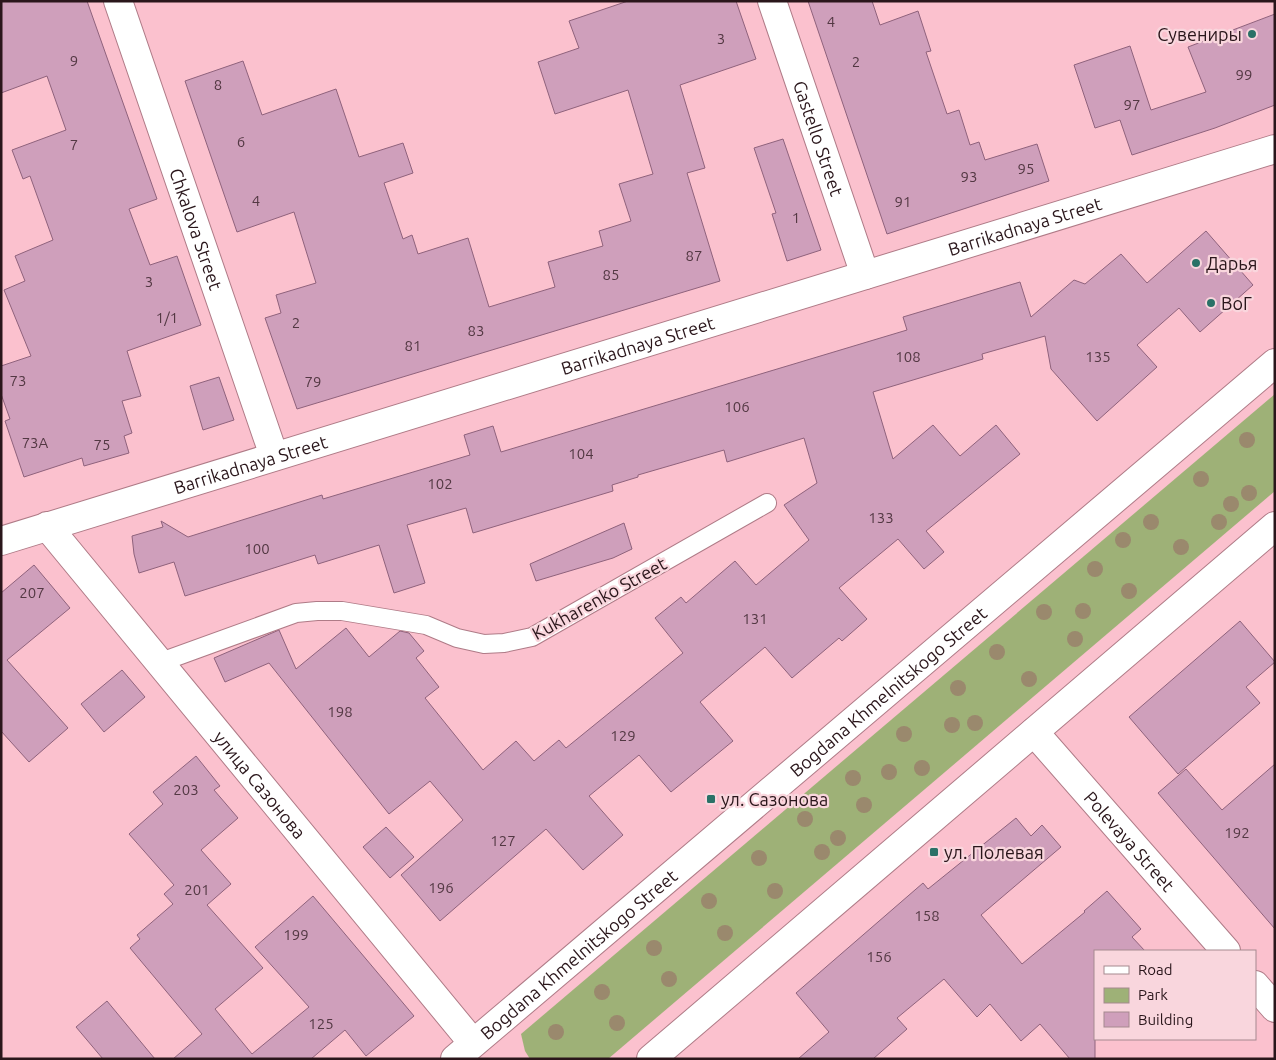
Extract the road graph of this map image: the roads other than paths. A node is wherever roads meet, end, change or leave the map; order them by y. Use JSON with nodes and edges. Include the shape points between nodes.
{"nodes":[{"id":1,"x":118,"y":1,"type":"edge"},
{"id":2,"x":772,"y":1,"type":"edge"},
{"id":3,"x":1275,"y":149,"type":"edge"},
{"id":4,"x":865,"y":275,"type":"junction"},
{"id":5,"x":1275,"y":363,"type":"edge"},
{"id":6,"x":274,"y":456,"type":"junction"},
{"id":7,"x":767,"y":503,"type":"dead end"},
{"id":8,"x":47,"y":526,"type":"junction"},
{"id":9,"x":1275,"y":526,"type":"edge"},
{"id":10,"x":1,"y":541,"type":"edge"},
{"id":11,"x":161,"y":662,"type":"junction"},
{"id":12,"x":1034,"y":732,"type":"junction"},
{"id":13,"x":1225,"y":950,"type":"edge"},
{"id":14,"x":1256,"y":986,"type":"edge"},
{"id":15,"x":1275,"y":1008,"type":"edge"},
{"id":16,"x":471,"y":1054,"type":"edge"},
{"id":17,"x":651,"y":1059,"type":"edge"}],
"edges":[{"from":1,"to":6,"type":"street","name":"Chkalova Street"},
{"from":2,"to":4,"type":"street","name":"Gastello Street"},
{"from":3,"to":4,"type":"street","name":"Barrikadnaya Street"},
{"from":4,"to":6,"type":"street","name":"Barrikadnaya Street"},
{"from":5,"to":16,"type":"street","name":"Bogdana Khmelnitskogo Street"},
{"from":6,"to":8,"type":"street","name":"Barrikadnaya Street"},
{"from":7,"to":11,"type":"lane","name":"Kukharenko Street","via":[[518,641],[504,644],[470,642],[426,625],[317,611],[296,613]]},
{"from":8,"to":10,"type":"street","name":"Barrikadnaya Street"},
{"from":8,"to":11,"type":"street","name":"улица Сазонова"},
{"from":9,"to":12,"type":"street"},
{"from":11,"to":16,"type":"street","name":"улица Сазонова"},
{"from":12,"to":13,"type":"street","name":"Polevaya Street"},
{"from":12,"to":17,"type":"street"},
{"from":14,"to":15,"type":"street"}]}
